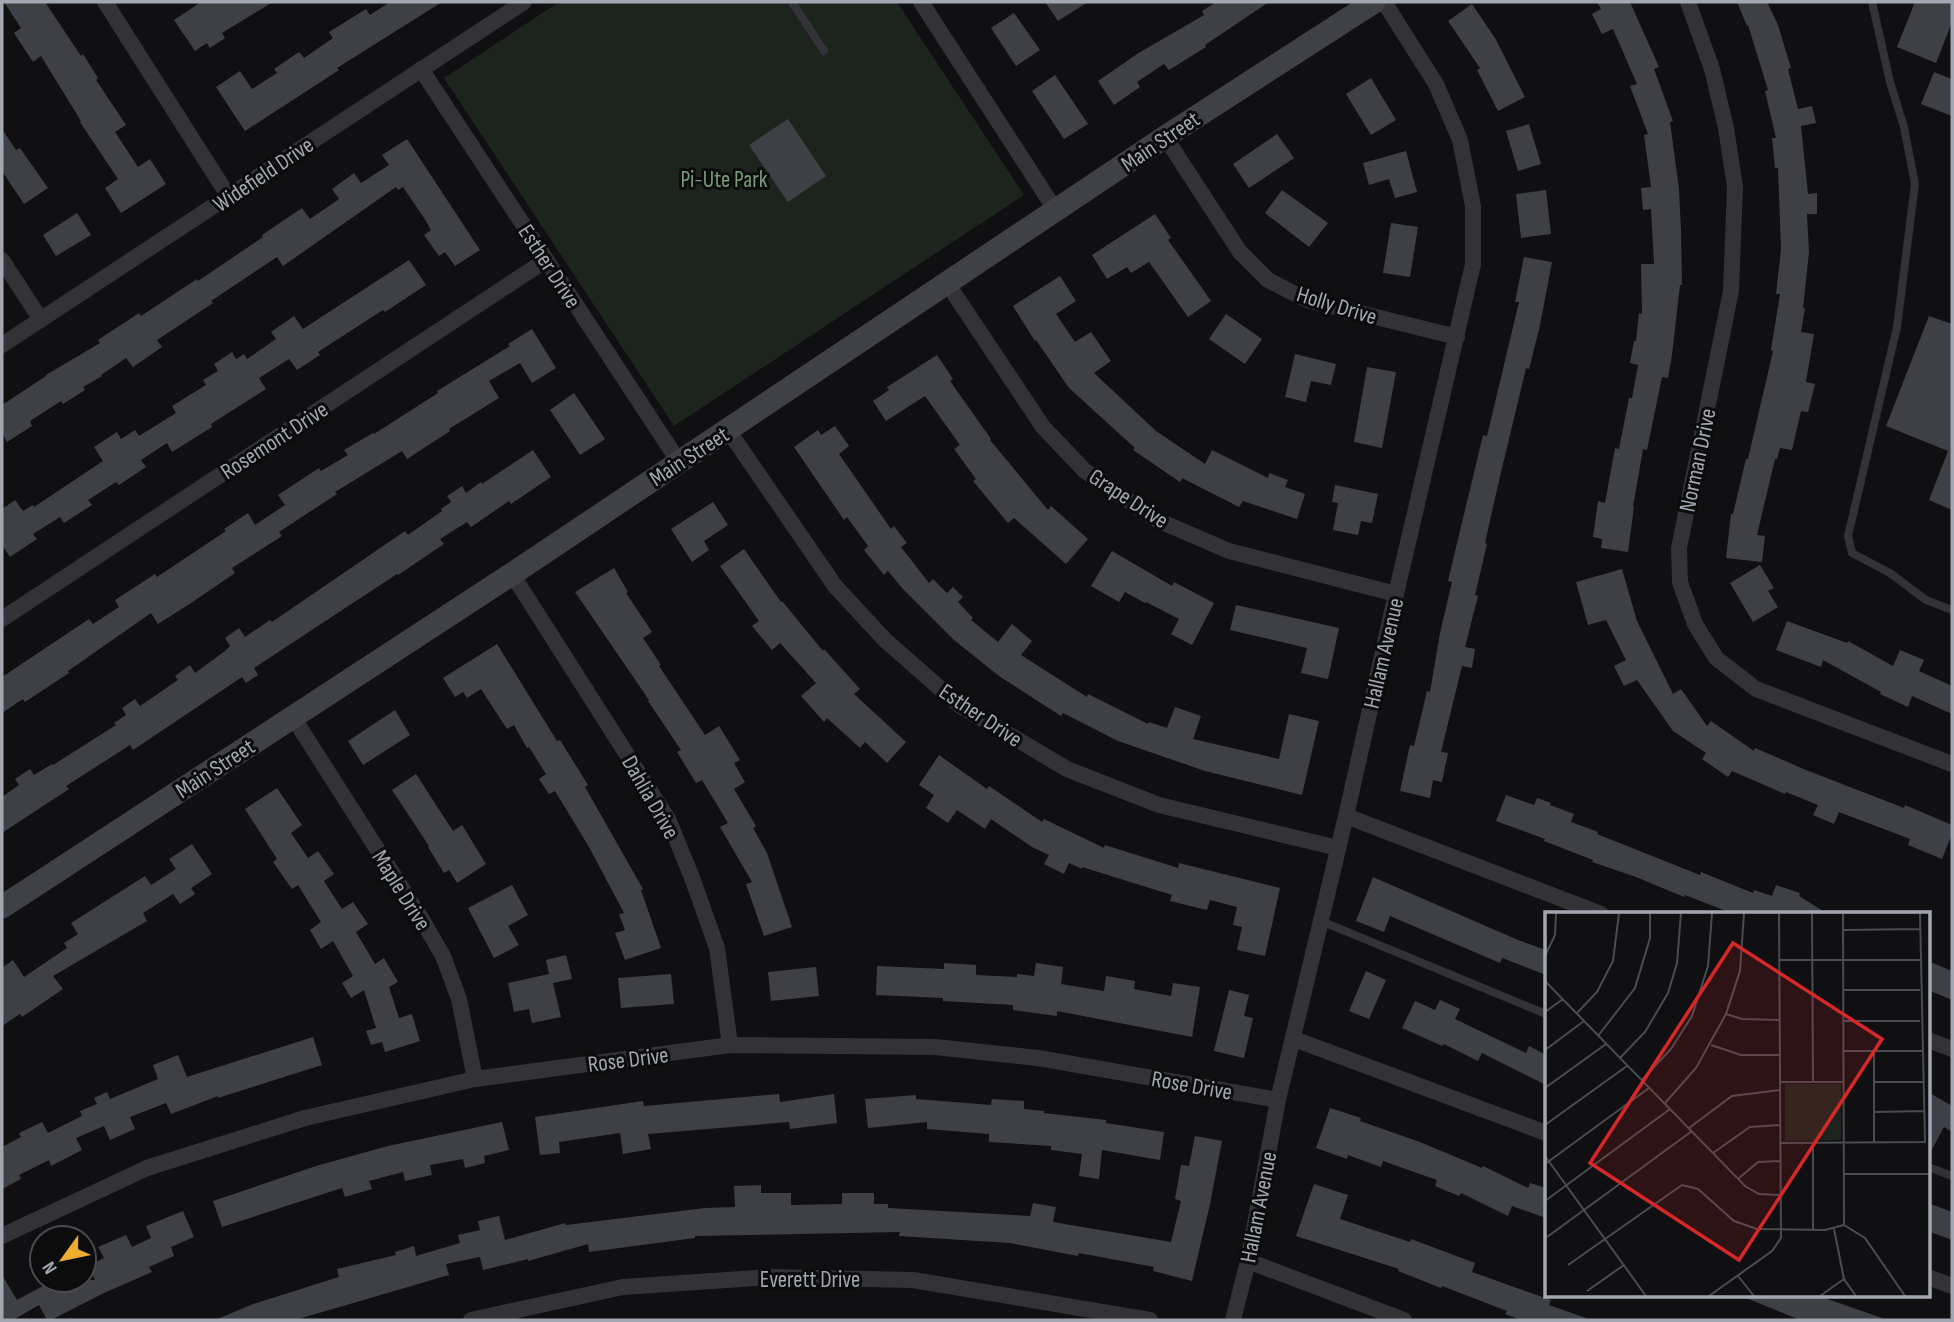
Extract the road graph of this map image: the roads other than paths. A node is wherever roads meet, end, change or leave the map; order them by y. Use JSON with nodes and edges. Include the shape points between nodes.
{"nodes":[{"id":1,"x":524,"y":2,"type":"edge"},
{"id":2,"x":792,"y":2,"type":"edge"},
{"id":3,"x":1374,"y":2,"type":"edge"},
{"id":4,"x":1384,"y":2,"type":"edge"},
{"id":5,"x":1688,"y":2,"type":"edge"},
{"id":6,"x":1872,"y":2,"type":"edge"},
{"id":7,"x":108,"y":3,"type":"edge"},
{"id":8,"x":928,"y":4,"type":"edge"},
{"id":9,"x":824,"y":51,"type":"dead end"},
{"id":10,"x":421,"y":69,"type":"junction"},
{"id":11,"x":1165,"y":137,"type":"junction"},
{"id":12,"x":229,"y":197,"type":"junction"},
{"id":13,"x":1056,"y":211,"type":"junction"},
{"id":14,"x":2,"y":260,"type":"edge"},
{"id":15,"x":546,"y":260,"type":"junction"},
{"id":16,"x":947,"y":283,"type":"junction"},
{"id":17,"x":41,"y":320,"type":"junction"},
{"id":18,"x":1457,"y":337,"type":"junction"},
{"id":19,"x":2,"y":345,"type":"edge"},
{"id":20,"x":728,"y":430,"type":"junction"},
{"id":21,"x":679,"y":462,"type":"junction"},
{"id":22,"x":512,"y":574,"type":"junction"},
{"id":23,"x":1396,"y":594,"type":"junction"},
{"id":24,"x":1952,"y":610,"type":"edge"},
{"id":25,"x":2,"y":619,"type":"edge"},
{"id":26,"x":293,"y":717,"type":"junction"},
{"id":27,"x":1952,"y":764,"type":"edge"},
{"id":28,"x":1346,"y":817,"type":"junction"},
{"id":29,"x":1338,"y":848,"type":"junction"},
{"id":30,"x":2,"y":907,"type":"edge"},
{"id":31,"x":1596,"y":912,"type":"edge"},
{"id":32,"x":1321,"y":921,"type":"junction"},
{"id":33,"x":1545,"y":1014,"type":"edge"},
{"id":34,"x":1294,"y":1039,"type":"junction"},
{"id":35,"x":1930,"y":1041,"type":"edge"},
{"id":36,"x":730,"y":1045,"type":"junction"},
{"id":37,"x":1952,"y":1049,"type":"edge"},
{"id":38,"x":475,"y":1079,"type":"junction"},
{"id":39,"x":1279,"y":1100,"type":"junction"},
{"id":40,"x":1545,"y":1133,"type":"edge"},
{"id":41,"x":1930,"y":1168,"type":"edge"},
{"id":42,"x":1952,"y":1176,"type":"edge"},
{"id":43,"x":2,"y":1236,"type":"edge"},
{"id":44,"x":1248,"y":1261,"type":"junction"},
{"id":45,"x":1930,"y":1278,"type":"edge"},
{"id":46,"x":1952,"y":1286,"type":"edge"},
{"id":47,"x":471,"y":1320,"type":"edge"},
{"id":48,"x":1150,"y":1320,"type":"edge"},
{"id":49,"x":1233,"y":1320,"type":"edge"},
{"id":50,"x":1404,"y":1320,"type":"edge"}],
"edges":[{"from":1,"to":10,"type":"street","name":"Widefield Drive"},
{"from":2,"to":9,"type":"lane"},
{"from":3,"to":11,"type":"main road","name":"Main Street"},
{"from":4,"to":18,"type":"street","name":"Hallam Avenue","via":[[1436,84],[1460,140],[1474,206],[1473,264]]},
{"from":5,"to":27,"type":"street","name":"Norman Drive","via":[[1712,69],[1735,187],[1731,291],[1679,548],[1680,582],[1695,624],[1716,658],[1756,689]]},
{"from":6,"to":24,"type":"lane","via":[[1915,184],[1897,327],[1848,536],[1853,553],[1926,600]]},
{"from":7,"to":12,"type":"street"},
{"from":8,"to":13,"type":"street"},
{"from":10,"to":12,"type":"street","name":"Widefield Drive"},
{"from":10,"to":15,"type":"street","name":"Esther Drive"},
{"from":11,"to":13,"type":"main road","name":"Main Street"},
{"from":11,"to":18,"type":"street","name":"Holly Drive","via":[[1240,252],[1268,280],[1307,300]]},
{"from":12,"to":17,"type":"street","name":"Widefield Drive"},
{"from":13,"to":16,"type":"main road","name":"Main Street"},
{"from":14,"to":17,"type":"street"},
{"from":15,"to":21,"type":"street","name":"Esther Drive"},
{"from":15,"to":25,"type":"street","name":"Rosemont Drive"},
{"from":16,"to":20,"type":"main road","name":"Main Street"},
{"from":16,"to":23,"type":"street","name":"Grape Drive","via":[[1043,427],[1085,471],[1157,520],[1229,551]]},
{"from":17,"to":19,"type":"street","name":"Widefield Drive"},
{"from":18,"to":23,"type":"street","name":"Hallam Avenue"},
{"from":20,"to":21,"type":"main road","name":"Main Street"},
{"from":20,"to":29,"type":"street","name":"Esther Drive","via":[[835,586],[885,640],[959,705],[1067,769],[1159,805]]},
{"from":21,"to":22,"type":"main road","name":"Main Street"},
{"from":22,"to":26,"type":"main road","name":"Main Street"},
{"from":22,"to":36,"type":"street","name":"Dahlia Drive","via":[[668,819],[717,948]]},
{"from":23,"to":28,"type":"street","name":"Hallam Avenue"},
{"from":26,"to":30,"type":"main road","name":"Main Street"},
{"from":26,"to":38,"type":"street","name":"Maple Drive","via":[[443,956],[459,999]]},
{"from":28,"to":29,"type":"street","name":"Hallam Avenue"},
{"from":28,"to":31,"type":"street"},
{"from":29,"to":32,"type":"street","name":"Hallam Avenue"},
{"from":32,"to":33,"type":"lane"},
{"from":32,"to":34,"type":"street","name":"Hallam Avenue"},
{"from":34,"to":39,"type":"street","name":"Hallam Avenue"},
{"from":34,"to":40,"type":"street"},
{"from":35,"to":37,"type":"street"},
{"from":36,"to":38,"type":"street","name":"Rose Drive"},
{"from":36,"to":39,"type":"street","name":"Rose Drive","via":[[935,1047],[1038,1058]]},
{"from":38,"to":43,"type":"street","name":"Rose Drive","via":[[305,1118],[146,1168]]},
{"from":39,"to":44,"type":"street","name":"Hallam Avenue"},
{"from":41,"to":42,"type":"lane"},
{"from":44,"to":49,"type":"street","name":"Hallam Avenue"},
{"from":44,"to":50,"type":"street"},
{"from":45,"to":46,"type":"street"},
{"from":47,"to":48,"type":"street","name":"Everett Drive","via":[[623,1287],[771,1277],[913,1280]]}]}
